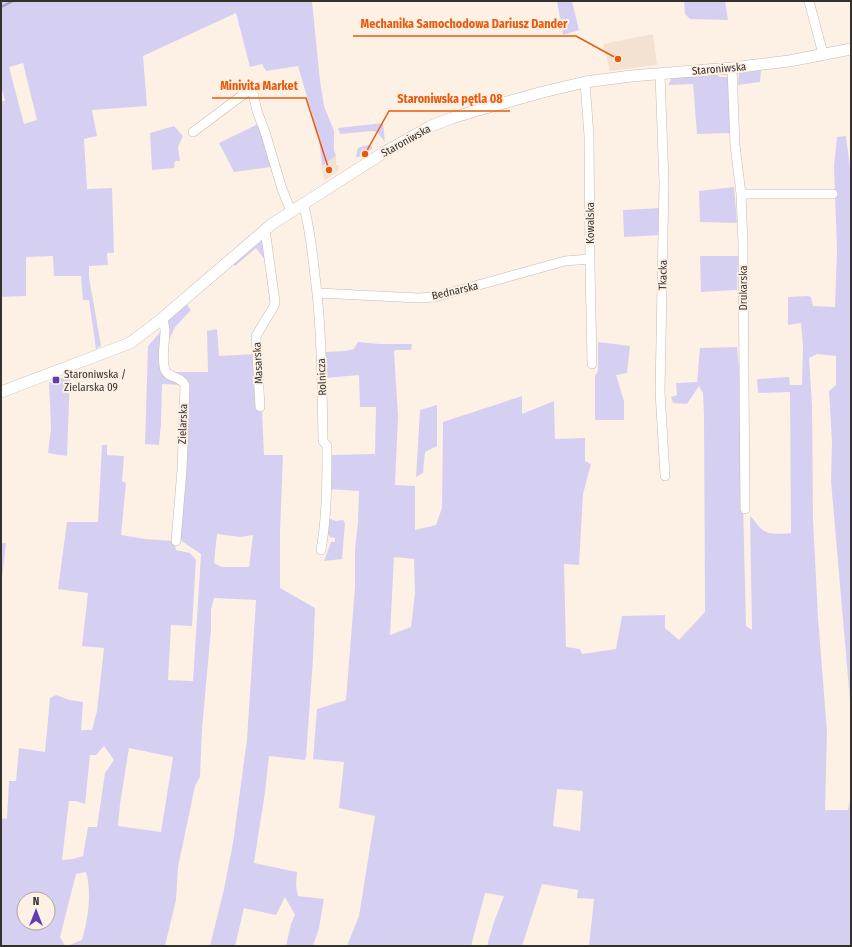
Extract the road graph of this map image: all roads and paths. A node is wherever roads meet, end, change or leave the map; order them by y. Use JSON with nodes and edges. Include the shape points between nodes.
{"nodes":[{"id":1,"x":809,"y":1,"type":"edge"},
{"id":2,"x":851,"y":49,"type":"edge"},
{"id":3,"x":823,"y":54,"type":"junction"},
{"id":4,"x":732,"y":68,"type":"junction"},
{"id":5,"x":660,"y":74,"type":"junction"},
{"id":6,"x":585,"y":82,"type":"junction"},
{"id":7,"x":193,"y":132,"type":"dead end"},
{"id":8,"x":741,"y":194,"type":"junction"},
{"id":9,"x":833,"y":194,"type":"dead end"},
{"id":10,"x":303,"y":203,"type":"junction"},
{"id":11,"x":291,"y":211,"type":"junction"},
{"id":12,"x":265,"y":229,"type":"junction"},
{"id":13,"x":590,"y":259,"type":"junction"},
{"id":14,"x":318,"y":293,"type":"junction"},
{"id":15,"x":163,"y":318,"type":"junction"},
{"id":16,"x":592,"y":364,"type":"dead end"},
{"id":17,"x":1,"y":392,"type":"edge"},
{"id":18,"x":260,"y":407,"type":"dead end"},
{"id":19,"x":665,"y":476,"type":"dead end"},
{"id":20,"x":745,"y":509,"type":"dead end"},
{"id":21,"x":176,"y":541,"type":"dead end"},
{"id":22,"x":321,"y":550,"type":"dead end"}],
"edges":[{"from":1,"to":3,"type":"street"},
{"from":2,"to":3,"type":"street","name":"Staroniwska"},
{"from":3,"to":4,"type":"street","name":"Staroniwska"},
{"from":4,"to":5,"type":"street","name":"Staroniwska"},
{"from":4,"to":8,"type":"street","name":"Drukarska","via":[[735,144]]},
{"from":5,"to":6,"type":"street","name":"Staroniwska"},
{"from":5,"to":19,"type":"street","name":"Tkacka","via":[[664,183],[660,392]]},
{"from":6,"to":10,"type":"street","name":"Staroniwska","via":[[468,113],[431,126]]},
{"from":6,"to":13,"type":"street","name":"Kowalska","via":[[589,136]]},
{"from":7,"to":11,"type":"street","via":[[252,88],[257,111]]},
{"from":8,"to":9,"type":"street"},
{"from":8,"to":20,"type":"street","name":"Drukarska"},
{"from":10,"to":11,"type":"street","name":"Staroniwska"},
{"from":10,"to":14,"type":"street","name":"Rolnicza","via":[[312,244]]},
{"from":11,"to":12,"type":"street","name":"Staroniwska"},
{"from":12,"to":15,"type":"street","name":"Staroniwska"},
{"from":12,"to":18,"type":"street","name":"Masarska","via":[[275,302],[256,336]]},
{"from":13,"to":14,"type":"street","name":"Bednarska","via":[[566,261],[435,297]]},
{"from":13,"to":16,"type":"street","name":"Kowalska"},
{"from":14,"to":22,"type":"street","name":"Rolnicza","via":[[324,441],[327,446],[327,490]]},
{"from":15,"to":17,"type":"street","name":"Staroniwska","via":[[130,343]]},
{"from":15,"to":21,"type":"street","name":"Zielarska","via":[[165,370],[185,385]]}]}
